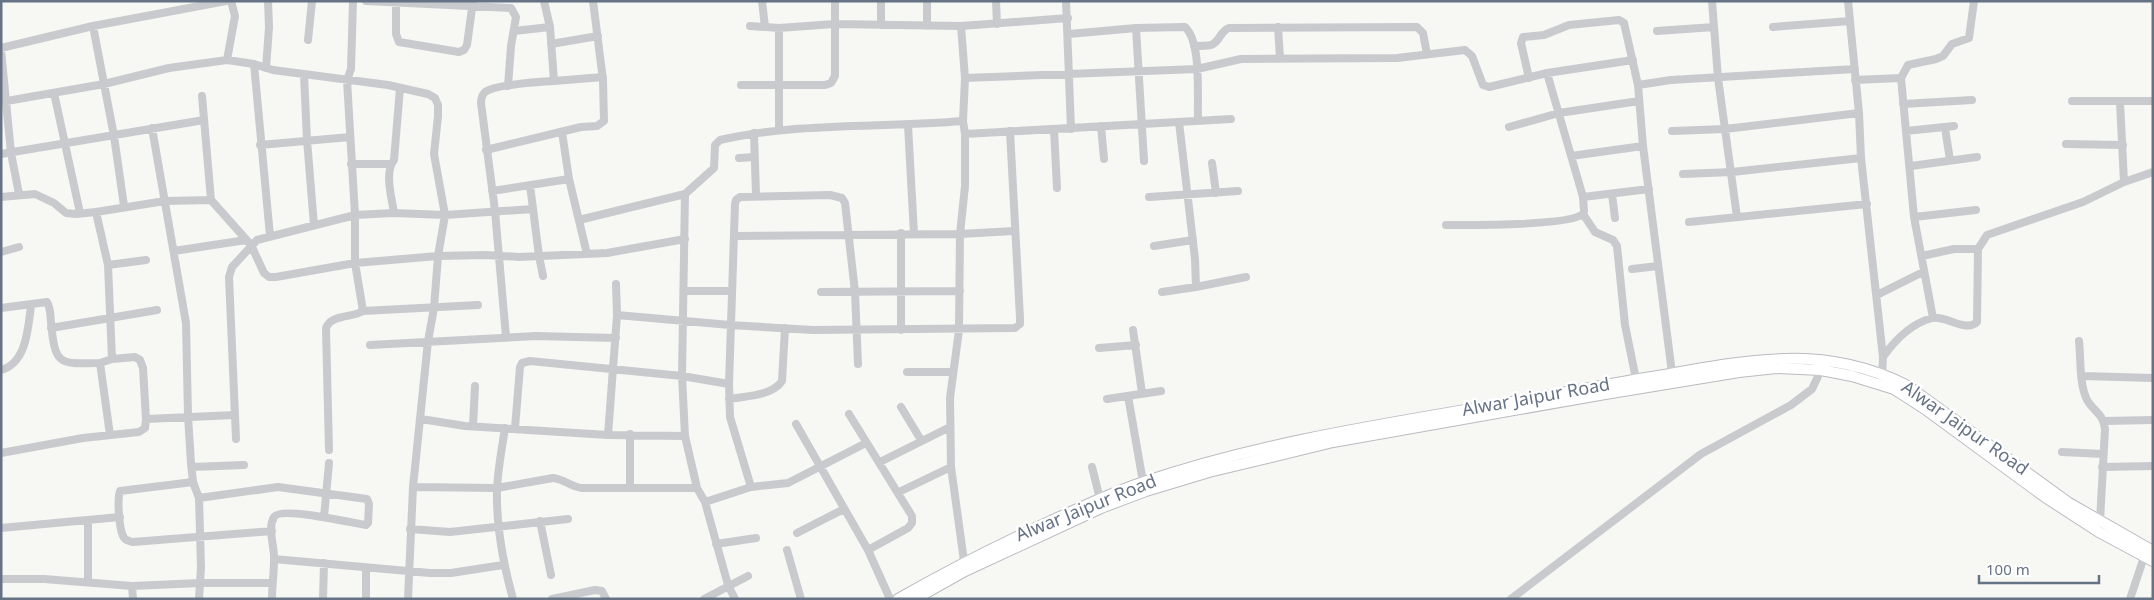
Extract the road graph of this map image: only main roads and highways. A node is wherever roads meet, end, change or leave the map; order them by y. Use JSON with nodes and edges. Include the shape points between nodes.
{"nodes":[{"id":1,"x":1651,"y":382,"type":"junction"},
{"id":2,"x":2148,"y":551,"type":"edge"},
{"id":3,"x":2153,"y":561,"type":"edge"},
{"id":4,"x":898,"y":599,"type":"edge"},
{"id":5,"x":915,"y":599,"type":"edge"}],
"edges":[{"from":1,"to":2,"type":"main road","name":"Alwar Jaipur Road","via":[[1799,368],[1881,384],[1906,396],[2045,497],[2100,532]]},
{"from":1,"to":2,"type":"main road","name":"Alwar Jaipur Road","via":[[1672,373],[1785,358],[1836,363],[1882,373],[1929,400],[2048,488]]},
{"from":1,"to":4,"type":"main road","name":"Alwar Jaipur Road","via":[[1636,380],[1305,438],[1239,454],[1143,482],[1100,499],[964,561]]},
{"from":1,"to":5,"type":"main road","name":"Alwar Jaipur Road","via":[[1334,442],[1172,482],[1102,508],[965,571]]},
{"from":2,"to":3,"type":"main road","name":"Alwar Jaipur Road"}]}
